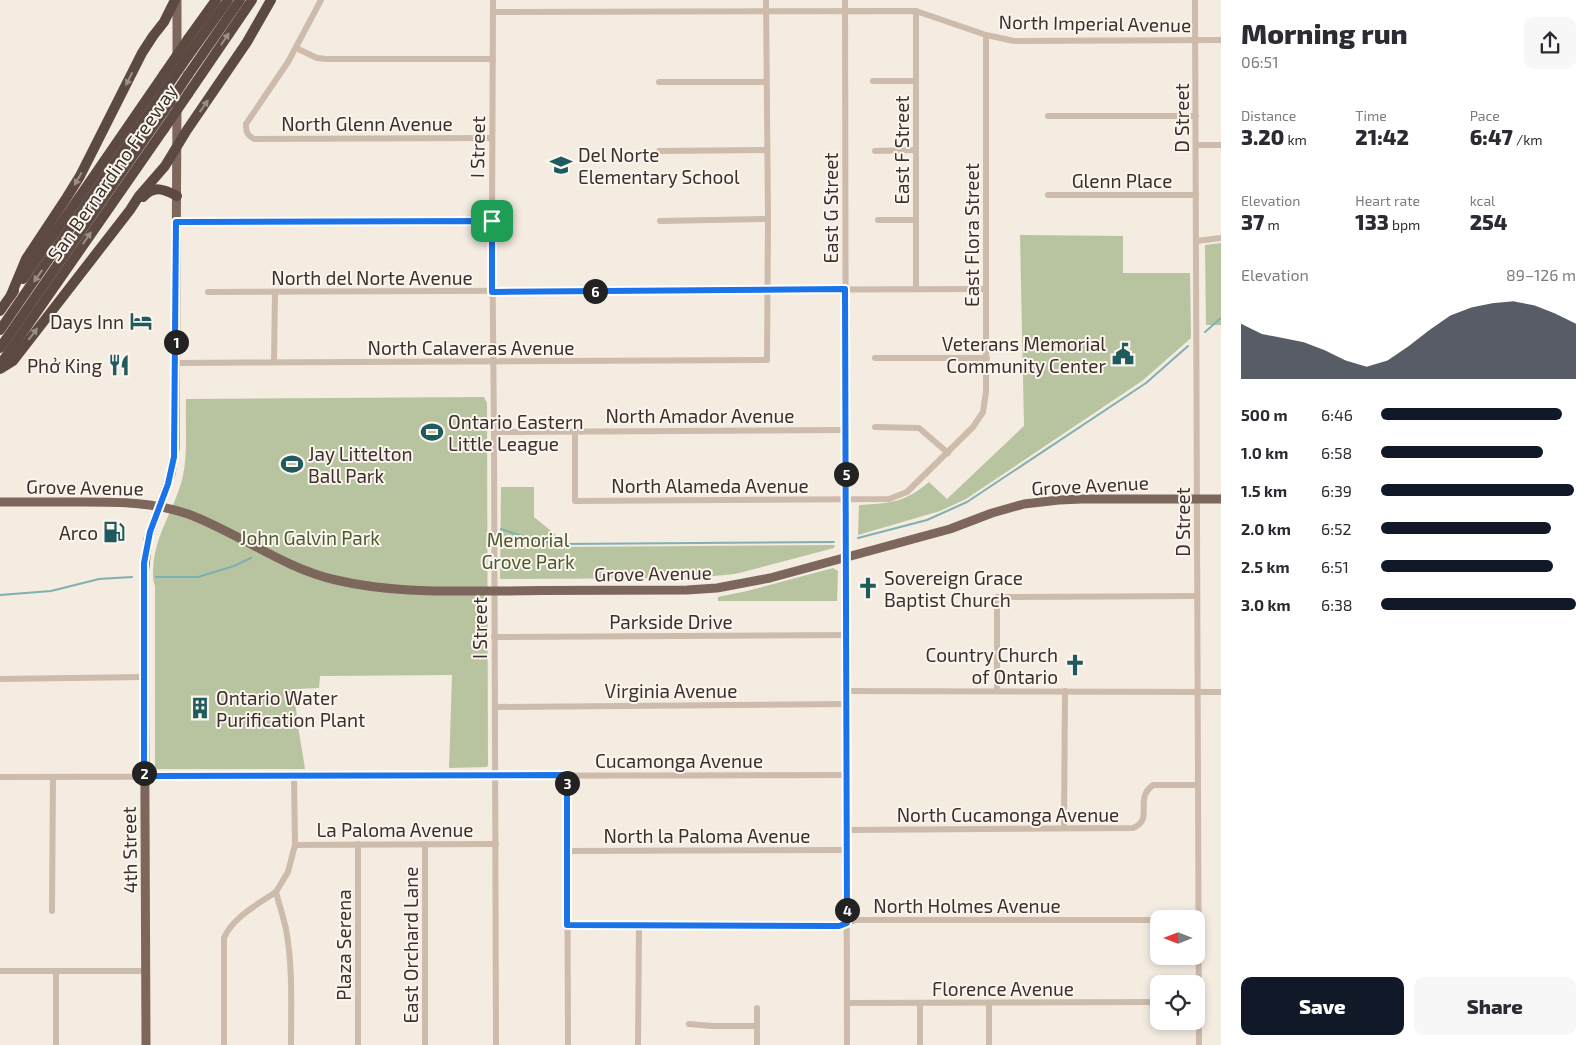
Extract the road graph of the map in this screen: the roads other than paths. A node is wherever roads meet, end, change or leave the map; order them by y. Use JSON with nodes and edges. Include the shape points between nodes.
{"nodes":[{"id":1,"x":176,"y":0,"type":"edge"},
{"id":2,"x":216,"y":0,"type":"edge"},
{"id":3,"x":228,"y":0,"type":"edge"},
{"id":4,"x":240,"y":0,"type":"edge"},
{"id":5,"x":252,"y":0,"type":"edge"},
{"id":6,"x":271,"y":0,"type":"edge"},
{"id":7,"x":321,"y":0,"type":"edge"},
{"id":8,"x":493,"y":0,"type":"edge"},
{"id":9,"x":766,"y":0,"type":"edge"},
{"id":10,"x":845,"y":0,"type":"edge"},
{"id":11,"x":1195,"y":0,"type":"edge"},
{"id":12,"x":766,"y":11,"type":"junction"},
{"id":13,"x":845,"y":11,"type":"junction"},
{"id":14,"x":916,"y":11,"type":"junction"},
{"id":15,"x":493,"y":12,"type":"junction"},
{"id":16,"x":986,"y":35,"type":"junction"},
{"id":17,"x":1196,"y":40,"type":"junction"},
{"id":18,"x":1221,"y":40,"type":"edge"},
{"id":19,"x":296,"y":48,"type":"junction"},
{"id":20,"x":493,"y":59,"type":"junction"},
{"id":21,"x":873,"y":81,"type":"dead end"},
{"id":22,"x":916,"y":81,"type":"junction"},
{"id":23,"x":659,"y":82,"type":"dead end"},
{"id":24,"x":766,"y":82,"type":"junction"},
{"id":25,"x":1048,"y":116,"type":"dead end"},
{"id":26,"x":1196,"y":116,"type":"junction"},
{"id":27,"x":492,"y":138,"type":"junction"},
{"id":28,"x":1196,"y":145,"type":"junction"},
{"id":29,"x":1221,"y":145,"type":"edge"},
{"id":30,"x":177,"y":147,"type":"junction"},
{"id":31,"x":767,"y":150,"type":"junction"},
{"id":32,"x":916,"y":150,"type":"junction"},
{"id":33,"x":659,"y":151,"type":"dead end"},
{"id":34,"x":875,"y":151,"type":"dead end"},
{"id":35,"x":1048,"y":195,"type":"dead end"},
{"id":36,"x":1196,"y":195,"type":"junction"},
{"id":37,"x":177,"y":196,"type":"junction"},
{"id":38,"x":130,"y":210,"type":"junction"},
{"id":39,"x":768,"y":219,"type":"junction"},
{"id":40,"x":660,"y":220,"type":"dead end"},
{"id":41,"x":878,"y":220,"type":"dead end"},
{"id":42,"x":916,"y":220,"type":"junction"},
{"id":43,"x":492,"y":221,"type":"junction"},
{"id":44,"x":176,"y":222,"type":"junction"},
{"id":45,"x":1221,"y":238,"type":"edge"},
{"id":46,"x":1196,"y":241,"type":"junction"},
{"id":47,"x":916,"y":288,"type":"junction"},
{"id":48,"x":845,"y":289,"type":"junction"},
{"id":49,"x":986,"y":289,"type":"junction"},
{"id":50,"x":766,"y":290,"type":"junction"},
{"id":51,"x":208,"y":292,"type":"dead end"},
{"id":52,"x":274,"y":292,"type":"junction"},
{"id":53,"x":492,"y":292,"type":"junction"},
{"id":54,"x":11,"y":295,"type":"junction"},
{"id":55,"x":0,"y":311,"type":"edge"},
{"id":56,"x":0,"y":330,"type":"edge"},
{"id":57,"x":0,"y":348,"type":"edge"},
{"id":58,"x":875,"y":358,"type":"dead end"},
{"id":59,"x":987,"y":358,"type":"junction"},
{"id":60,"x":274,"y":362,"type":"junction"},
{"id":61,"x":493,"y":362,"type":"junction"},
{"id":62,"x":176,"y":363,"type":"junction"},
{"id":63,"x":0,"y":365,"type":"edge"},
{"id":64,"x":0,"y":369,"type":"edge"},
{"id":65,"x":875,"y":427,"type":"dead end"},
{"id":66,"x":575,"y":430,"type":"junction"},
{"id":67,"x":846,"y":430,"type":"junction"},
{"id":68,"x":494,"y":432,"type":"junction"},
{"id":69,"x":948,"y":453,"type":"junction"},
{"id":70,"x":1197,"y":498,"type":"junction"},
{"id":71,"x":846,"y":499,"type":"junction"},
{"id":72,"x":1221,"y":499,"type":"edge"},
{"id":73,"x":0,"y":502,"type":"edge"},
{"id":74,"x":160,"y":506,"type":"junction"},
{"id":75,"x":847,"y":557,"type":"junction"},
{"id":76,"x":494,"y":591,"type":"junction"},
{"id":77,"x":1197,"y":596,"type":"junction"},
{"id":78,"x":847,"y":635,"type":"junction"},
{"id":79,"x":494,"y":637,"type":"junction"},
{"id":80,"x":144,"y":677,"type":"junction"},
{"id":81,"x":0,"y":679,"type":"edge"},
{"id":82,"x":847,"y":690,"type":"junction"},
{"id":83,"x":997,"y":690,"type":"junction"},
{"id":84,"x":1065,"y":691,"type":"junction"},
{"id":85,"x":1197,"y":692,"type":"junction"},
{"id":86,"x":1221,"y":692,"type":"edge"},
{"id":87,"x":847,"y":704,"type":"junction"},
{"id":88,"x":495,"y":707,"type":"junction"},
{"id":89,"x":495,"y":775,"type":"junction"},
{"id":90,"x":567,"y":775,"type":"junction"},
{"id":91,"x":848,"y":775,"type":"junction"},
{"id":92,"x":144,"y":776,"type":"junction"},
{"id":93,"x":294,"y":776,"type":"junction"},
{"id":94,"x":0,"y":777,"type":"edge"},
{"id":95,"x":53,"y":777,"type":"junction"},
{"id":96,"x":1198,"y":785,"type":"junction"},
{"id":97,"x":1064,"y":828,"type":"junction"},
{"id":98,"x":847,"y":830,"type":"junction"},
{"id":99,"x":358,"y":844,"type":"junction"},
{"id":100,"x":425,"y":844,"type":"junction"},
{"id":101,"x":496,"y":844,"type":"junction"},
{"id":102,"x":295,"y":845,"type":"junction"},
{"id":103,"x":846,"y":850,"type":"junction"},
{"id":104,"x":567,"y":851,"type":"junction"},
{"id":105,"x":276,"y":892,"type":"junction"},
{"id":106,"x":1197,"y":910,"type":"edge"},
{"id":107,"x":52,"y":911,"type":"dead end"},
{"id":108,"x":1150,"y":920,"type":"edge"},
{"id":109,"x":847,"y":923,"type":"junction"},
{"id":110,"x":567,"y":925,"type":"junction"},
{"id":111,"x":639,"y":925,"type":"junction"},
{"id":112,"x":56,"y":970,"type":"junction"},
{"id":113,"x":0,"y":971,"type":"edge"},
{"id":114,"x":146,"y":971,"type":"junction"},
{"id":115,"x":1150,"y":1002,"type":"edge"},
{"id":116,"x":847,"y":1003,"type":"junction"},
{"id":117,"x":920,"y":1003,"type":"junction"},
{"id":118,"x":989,"y":1003,"type":"junction"},
{"id":119,"x":757,"y":1008,"type":"dead end"},
{"id":120,"x":689,"y":1024,"type":"dead end"},
{"id":121,"x":757,"y":1026,"type":"junction"},
{"id":122,"x":1199,"y":1030,"type":"edge"},
{"id":123,"x":56,"y":1045,"type":"edge"},
{"id":124,"x":146,"y":1045,"type":"edge"},
{"id":125,"x":224,"y":1045,"type":"edge"},
{"id":126,"x":291,"y":1045,"type":"edge"},
{"id":127,"x":358,"y":1045,"type":"edge"},
{"id":128,"x":425,"y":1045,"type":"edge"},
{"id":129,"x":496,"y":1045,"type":"edge"},
{"id":130,"x":568,"y":1045,"type":"edge"},
{"id":131,"x":638,"y":1045,"type":"edge"},
{"id":132,"x":757,"y":1045,"type":"edge"},
{"id":133,"x":847,"y":1045,"type":"edge"},
{"id":134,"x":920,"y":1045,"type":"edge"},
{"id":135,"x":989,"y":1045,"type":"edge"},
{"id":136,"x":1199,"y":1045,"type":"edge"}],
"edges":[{"from":1,"to":30,"type":"main road","name":"4th Street"},
{"from":1,"to":54,"type":"highway","one_way":true,"via":[[142,53],[80,176],[26,259]]},
{"from":2,"to":54,"type":"highway","name":"San Bernardino Freeway","bridge":true},
{"from":3,"to":56,"type":"highway","one_way":true,"bridge":true},
{"from":4,"to":57,"type":"highway","bridge":true},
{"from":63,"to":5,"type":"highway","name":"San Bernardino Freeway","one_way":true,"bridge":true},
{"from":30,"to":6,"type":"highway","one_way":true},
{"from":7,"to":19,"type":"street"},
{"from":8,"to":15,"type":"street","name":"I Street"},
{"from":9,"to":12,"type":"street"},
{"from":10,"to":13,"type":"street","name":"East G Street"},
{"from":11,"to":17,"type":"street","name":"D Street"},
{"from":12,"to":13,"type":"street","name":"North Imperial Avenue"},
{"from":12,"to":15,"type":"street","name":"North Imperial Avenue"},
{"from":12,"to":24,"type":"street"},
{"from":13,"to":14,"type":"street","name":"North Imperial Avenue"},
{"from":13,"to":48,"type":"street","name":"East G Street"},
{"from":14,"to":16,"type":"street","name":"North Imperial Avenue"},
{"from":14,"to":22,"type":"street","name":"East F Street"},
{"from":15,"to":20,"type":"street","name":"I Street"},
{"from":16,"to":17,"type":"street","name":"North Imperial Avenue","via":[[1014,41]]},
{"from":16,"to":49,"type":"street","name":"East Flora Street"},
{"from":17,"to":18,"type":"street","name":"North Imperial Avenue"},
{"from":17,"to":26,"type":"street","name":"D Street"},
{"from":19,"to":20,"type":"street","via":[[326,59]]},
{"from":19,"to":27,"type":"street","name":"North Glenn Avenue","via":[[246,124],[248,136],[254,139]]},
{"from":20,"to":27,"type":"street","name":"I Street"},
{"from":21,"to":22,"type":"street"},
{"from":22,"to":32,"type":"street","name":"East F Street"},
{"from":23,"to":24,"type":"street"},
{"from":24,"to":31,"type":"street"},
{"from":25,"to":26,"type":"street"},
{"from":26,"to":28,"type":"street","name":"D Street"},
{"from":27,"to":43,"type":"street","name":"I Street"},
{"from":28,"to":29,"type":"street"},
{"from":28,"to":36,"type":"street","name":"D Street"},
{"from":30,"to":37,"type":"main road","name":"4th Street"},
{"from":30,"to":38,"type":"highway"},
{"from":31,"to":33,"type":"street"},
{"from":31,"to":39,"type":"street"},
{"from":32,"to":34,"type":"street"},
{"from":32,"to":42,"type":"street","name":"East F Street"},
{"from":35,"to":36,"type":"street","name":"Glenn Place"},
{"from":36,"to":46,"type":"street","name":"D Street"},
{"from":37,"to":38,"type":"highway","via":[[163,189],[152,190]]},
{"from":37,"to":44,"type":"main road","name":"4th Street"},
{"from":64,"to":38,"type":"highway","one_way":true,"via":[[13,360]]},
{"from":39,"to":40,"type":"street"},
{"from":39,"to":50,"type":"street"},
{"from":41,"to":42,"type":"street"},
{"from":42,"to":47,"type":"street","name":"East F Street"},
{"from":43,"to":44,"type":"street"},
{"from":43,"to":53,"type":"street","name":"I Street"},
{"from":44,"to":62,"type":"main road","name":"4th Street"},
{"from":45,"to":46,"type":"street"},
{"from":46,"to":70,"type":"street","name":"D Street"},
{"from":47,"to":48,"type":"street","name":"North del Norte Avenue"},
{"from":47,"to":49,"type":"street","name":"North del Norte Avenue"},
{"from":48,"to":50,"type":"street","name":"North del Norte Avenue"},
{"from":48,"to":67,"type":"street","name":"East G Street"},
{"from":49,"to":59,"type":"street","name":"East Flora Street"},
{"from":50,"to":53,"type":"street","name":"North del Norte Avenue"},
{"from":50,"to":61,"type":"street","name":"North Calaveras Avenue","via":[[766,360]]},
{"from":51,"to":52,"type":"street","name":"North del Norte Avenue"},
{"from":52,"to":53,"type":"street","name":"North del Norte Avenue"},
{"from":52,"to":60,"type":"street"},
{"from":53,"to":61,"type":"street","name":"I Street"},
{"from":54,"to":55,"type":"highway","name":"San Bernardino Freeway"},
{"from":58,"to":59,"type":"street"},
{"from":59,"to":69,"type":"street","name":"East Flora Street","via":[[983,412]]},
{"from":60,"to":61,"type":"street","name":"North Calaveras Avenue"},
{"from":60,"to":62,"type":"street","name":"North Calaveras Avenue"},
{"from":61,"to":68,"type":"street","name":"I Street"},
{"from":62,"to":74,"type":"main road","name":"4th Street","via":[[174,457],[172,474]]},
{"from":65,"to":69,"type":"street","via":[[919,428]]},
{"from":66,"to":67,"type":"street","name":"North Amador Avenue"},
{"from":66,"to":68,"type":"street","name":"North Amador Avenue"},
{"from":66,"to":71,"type":"street","name":"North Alameda Avenue","via":[[575,501]]},
{"from":67,"to":71,"type":"street","name":"East G Street"},
{"from":68,"to":76,"type":"street","name":"I Street"},
{"from":69,"to":71,"type":"street","name":"East Flora Street","via":[[907,492],[889,499]]},
{"from":70,"to":72,"type":"main road","name":"Grove Avenue"},
{"from":70,"to":75,"type":"main road","name":"Grove Avenue","via":[[1059,500],[1024,504],[992,512],[950,529]]},
{"from":70,"to":77,"type":"street","name":"D Street"},
{"from":71,"to":75,"type":"street","name":"East G Street"},
{"from":73,"to":74,"type":"main road","name":"Grove Avenue","via":[[136,502]]},
{"from":74,"to":76,"type":"main road","name":"Grove Avenue","via":[[203,520],[284,562],[334,580],[377,589]]},
{"from":74,"to":80,"type":"main road","name":"4th Street","via":[[148,539],[144,578]]},
{"from":75,"to":76,"type":"main road","name":"Grove Avenue","via":[[770,578],[717,588]]},
{"from":75,"to":78,"type":"street","name":"East G Street"},
{"from":76,"to":79,"type":"street","name":"I Street"},
{"from":77,"to":83,"type":"street","via":[[997,597]]},
{"from":77,"to":85,"type":"street","name":"D Street"},
{"from":78,"to":79,"type":"street","name":"Parkside Drive"},
{"from":78,"to":82,"type":"street","name":"East G Street"},
{"from":79,"to":88,"type":"street","name":"I Street"},
{"from":80,"to":81,"type":"street"},
{"from":80,"to":92,"type":"main road","name":"4th Street"},
{"from":82,"to":83,"type":"street"},
{"from":82,"to":87,"type":"street","name":"East G Street"},
{"from":83,"to":84,"type":"street"},
{"from":84,"to":85,"type":"street"},
{"from":84,"to":97,"type":"street"},
{"from":85,"to":86,"type":"street"},
{"from":85,"to":96,"type":"street","name":"D Street"},
{"from":87,"to":88,"type":"street","name":"Virginia Avenue"},
{"from":87,"to":91,"type":"street","name":"East G Street"},
{"from":88,"to":89,"type":"street","name":"I Street"},
{"from":89,"to":90,"type":"street","name":"Cucamonga Avenue"},
{"from":89,"to":93,"type":"street","name":"Cucamonga Avenue"},
{"from":89,"to":101,"type":"street","name":"I Street"},
{"from":90,"to":91,"type":"street","name":"Cucamonga Avenue"},
{"from":90,"to":104,"type":"street"},
{"from":91,"to":98,"type":"street","name":"East G Street"},
{"from":92,"to":93,"type":"street","name":"Cucamonga Avenue"},
{"from":92,"to":95,"type":"street","name":"Cucamonga Avenue"},
{"from":92,"to":114,"type":"main road","name":"4th Street"},
{"from":93,"to":102,"type":"street"},
{"from":94,"to":95,"type":"street","name":"Cucamonga Avenue"},
{"from":95,"to":107,"type":"street"},
{"from":96,"to":97,"type":"street","name":"North Cucamonga Avenue","via":[[1154,785],[1144,796],[1144,820],[1133,828]]},
{"from":96,"to":106,"type":"street","name":"D Street"},
{"from":97,"to":98,"type":"street","name":"North Cucamonga Avenue"},
{"from":98,"to":103,"type":"street","name":"East G Street"},
{"from":99,"to":100,"type":"street","name":"La Paloma Avenue"},
{"from":99,"to":102,"type":"street","name":"La Paloma Avenue"},
{"from":99,"to":127,"type":"street","name":"Plaza Serena"},
{"from":100,"to":101,"type":"street","name":"La Paloma Avenue"},
{"from":100,"to":128,"type":"street","name":"East Orchard Lane"},
{"from":101,"to":129,"type":"street","name":"I Street"},
{"from":102,"to":105,"type":"street","via":[[288,872]]},
{"from":103,"to":104,"type":"street","name":"North la Paloma Avenue"},
{"from":103,"to":109,"type":"street","name":"East G Street"},
{"from":104,"to":110,"type":"street"},
{"from":105,"to":125,"type":"street","via":[[227,929],[224,938]]},
{"from":105,"to":126,"type":"street","via":[[286,928]]},
{"from":108,"to":109,"type":"street","name":"North Holmes Avenue","via":[[856,920]]},
{"from":109,"to":111,"type":"street","name":"North Holmes Avenue","via":[[839,926]]},
{"from":109,"to":116,"type":"street","name":"East G Street"},
{"from":110,"to":111,"type":"street","name":"North Holmes Avenue"},
{"from":110,"to":130,"type":"street"},
{"from":111,"to":131,"type":"street"},
{"from":112,"to":113,"type":"street"},
{"from":112,"to":114,"type":"street"},
{"from":112,"to":123,"type":"street"},
{"from":114,"to":124,"type":"main road","name":"4th Street"},
{"from":115,"to":118,"type":"street","name":"Florence Avenue"},
{"from":116,"to":117,"type":"street","name":"Florence Avenue"},
{"from":116,"to":133,"type":"street","name":"East G Street"},
{"from":117,"to":118,"type":"street","name":"Florence Avenue"},
{"from":117,"to":134,"type":"street"},
{"from":118,"to":135,"type":"street"},
{"from":119,"to":121,"type":"street"},
{"from":120,"to":121,"type":"street"},
{"from":121,"to":132,"type":"street"},
{"from":122,"to":136,"type":"street","name":"D Street"}]}
